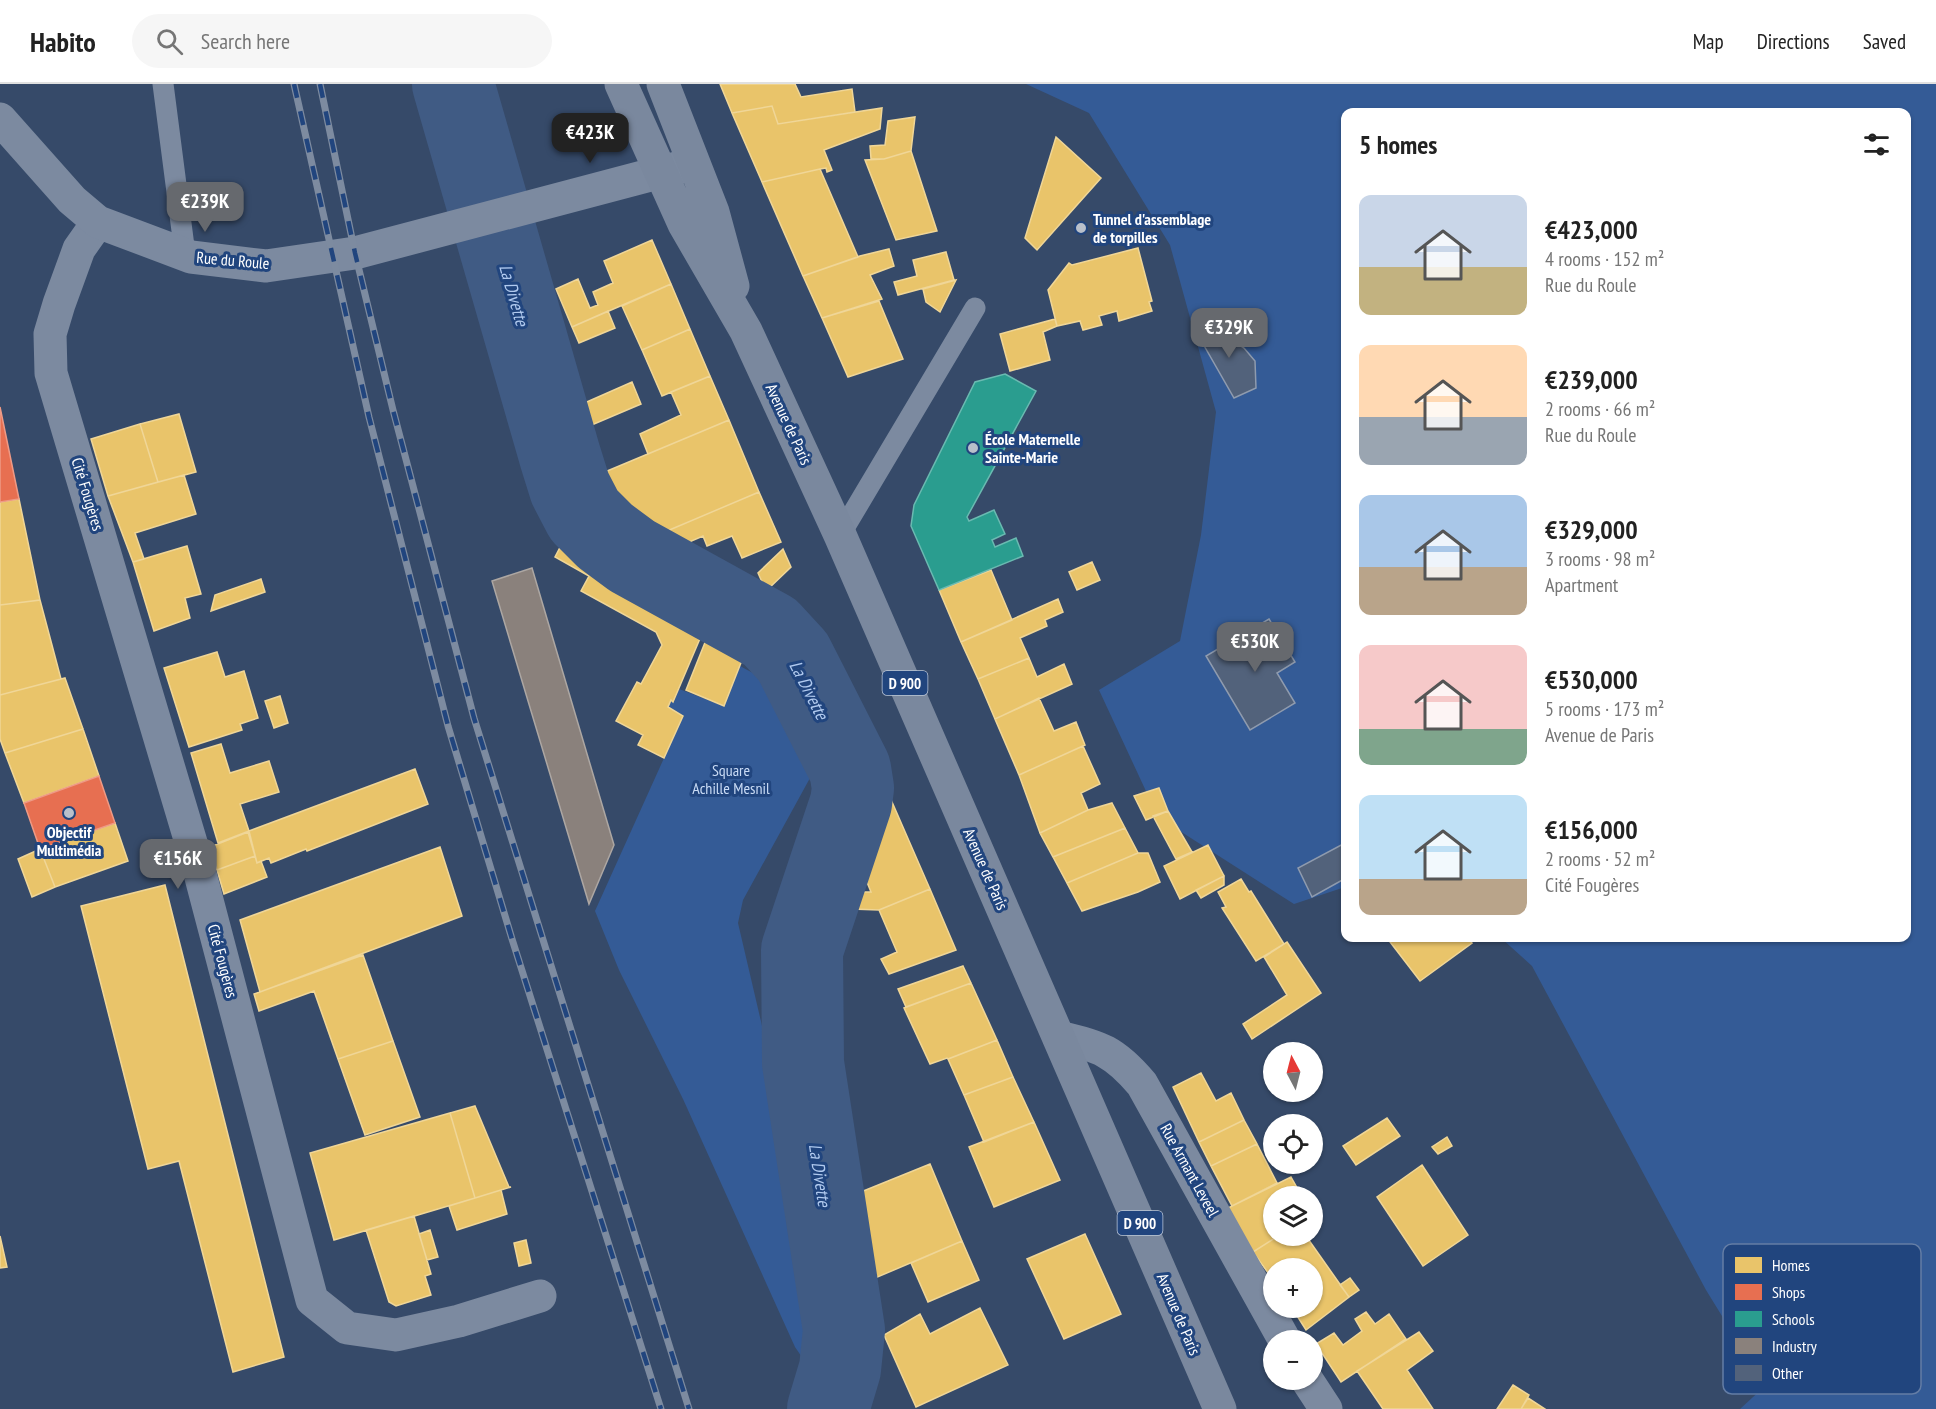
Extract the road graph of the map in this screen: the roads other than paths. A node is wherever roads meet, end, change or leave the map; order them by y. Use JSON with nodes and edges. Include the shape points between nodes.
{"nodes":[{"id":1,"x":163,"y":84,"type":"edge"},
{"id":2,"x":621,"y":84,"type":"edge"},
{"id":3,"x":663,"y":84,"type":"edge"},
{"id":4,"x":0,"y":118,"type":"edge"},
{"id":5,"x":693,"y":163,"type":"junction"},
{"id":6,"x":660,"y":172,"type":"junction"},
{"id":7,"x":98,"y":222,"type":"junction"},
{"id":8,"x":185,"y":254,"type":"junction"},
{"id":9,"x":975,"y":308,"type":"dead end"},
{"id":10,"x":746,"y":331,"type":"junction"},
{"id":11,"x":840,"y":535,"type":"junction"},
{"id":12,"x":1059,"y":1037,"type":"junction"},
{"id":13,"x":540,"y":1296,"type":"dead end"},
{"id":14,"x":1279,"y":1330,"type":"edge"},
{"id":15,"x":1314,"y":1390,"type":"edge"},
{"id":16,"x":1220,"y":1409,"type":"edge"},
{"id":17,"x":1326,"y":1409,"type":"edge"}],
"edges":[{"from":1,"to":8,"type":"lane"},
{"from":2,"to":6,"type":"main road","name":"Avenue de Paris","number":"D 900"},
{"from":3,"to":5,"type":"main road","name":"Avenue de Paris","number":"D 900"},
{"from":4,"to":7,"type":"street","name":"Rue du Roule","via":[[72,200]]},
{"from":5,"to":6,"type":"street"},
{"from":5,"to":10,"type":"main road","name":"Avenue de Paris","number":"D 900","via":[[713,212]]},
{"from":6,"to":8,"type":"street","name":"Rue du Roule","via":[[355,253],[266,266]]},
{"from":6,"to":10,"type":"main road","name":"Avenue de Paris","number":"D 900","via":[[684,224]]},
{"from":7,"to":8,"type":"street","name":"Rue du Roule"},
{"from":7,"to":13,"type":"street","name":"Cité Fougères","via":[[79,249],[59,304],[50,334],[51,373],[198,866],[312,1300],[347,1328],[396,1335]]},
{"from":9,"to":11,"type":"lane"},
{"from":10,"to":11,"type":"main road","name":"Avenue de Paris","number":"D 900"},
{"from":11,"to":12,"type":"main road","name":"Avenue de Paris","number":"D 900"},
{"from":12,"to":14,"type":"street","name":"Rue Armant Leveel","via":[[1108,1052],[1142,1084]]},
{"from":12,"to":16,"type":"main road","name":"Avenue de Paris","number":"D 900"},
{"from":15,"to":17,"type":"street"}]}
